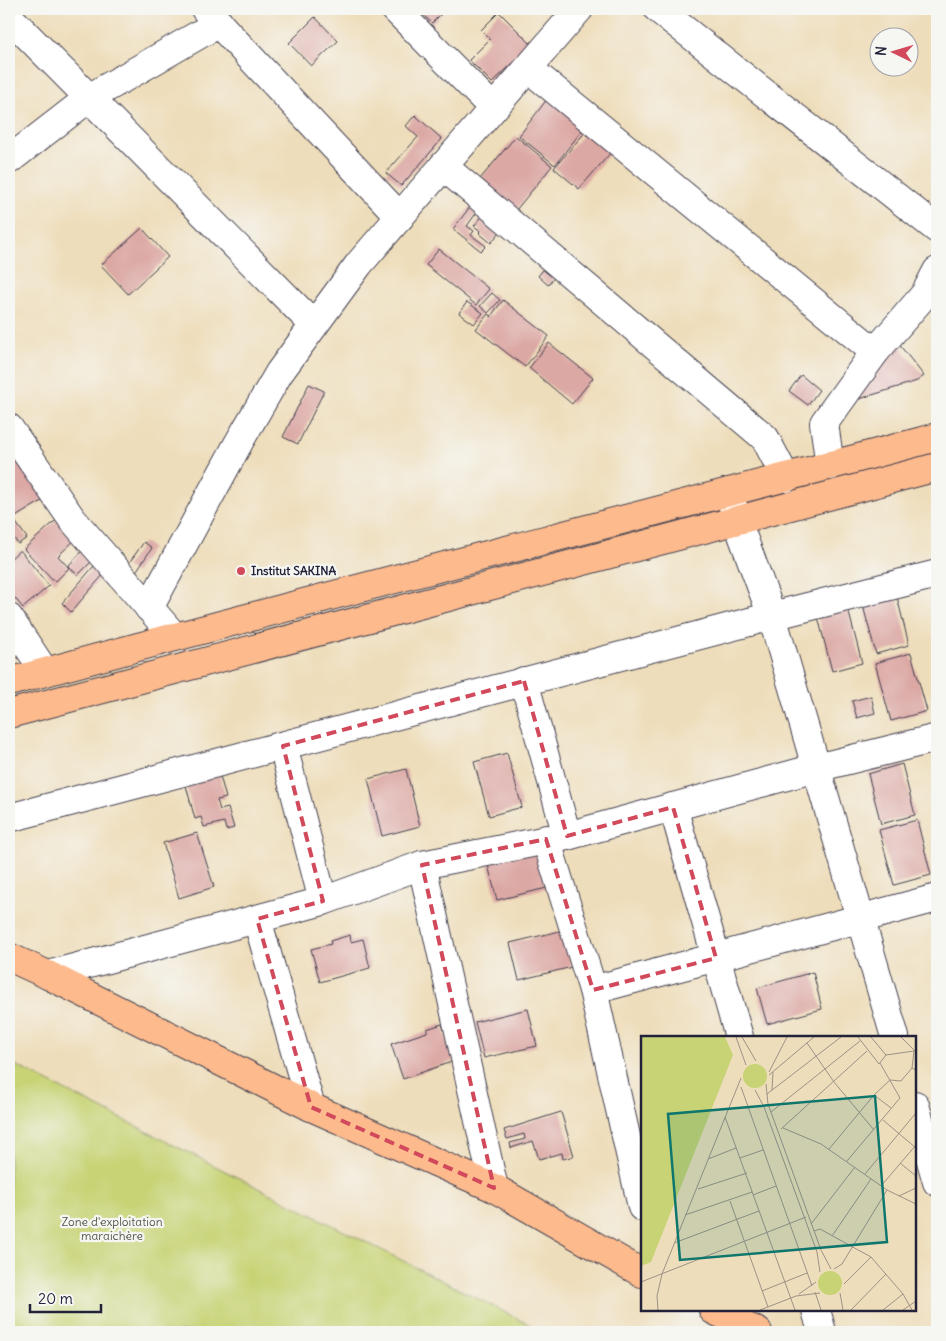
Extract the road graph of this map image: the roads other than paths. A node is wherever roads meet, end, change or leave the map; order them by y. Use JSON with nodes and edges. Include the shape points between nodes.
{"nodes":[{"id":1,"x":396,"y":9,"type":"edge"},
{"id":2,"x":579,"y":9,"type":"edge"},
{"id":3,"x":658,"y":9,"type":"edge"},
{"id":4,"x":212,"y":16,"type":"edge"},
{"id":5,"x":9,"y":17,"type":"edge"},
{"id":6,"x":528,"y":68,"type":"junction"},
{"id":7,"x":89,"y":98,"type":"junction"},
{"id":8,"x":493,"y":108,"type":"junction"},
{"id":9,"x":9,"y":160,"type":"edge"},
{"id":10,"x":443,"y":166,"type":"junction"},
{"id":11,"x":400,"y":217,"type":"junction"},
{"id":12,"x":937,"y":228,"type":"edge"},
{"id":13,"x":937,"y":271,"type":"edge"},
{"id":14,"x":314,"y":325,"type":"junction"},
{"id":15,"x":875,"y":352,"type":"junction"},
{"id":16,"x":9,"y":428,"type":"edge"},
{"id":17,"x":937,"y":437,"type":"edge"},
{"id":18,"x":830,"y":466,"type":"junction"},
{"id":19,"x":937,"y":467,"type":"edge"},
{"id":20,"x":786,"y":478,"type":"junction"},
{"id":21,"x":729,"y":492,"type":"junction"},
{"id":22,"x":738,"y":521,"type":"junction"},
{"id":23,"x":937,"y":574,"type":"edge"},
{"id":24,"x":149,"y":608,"type":"junction"},
{"id":25,"x":772,"y":616,"type":"junction"},
{"id":26,"x":9,"y":618,"type":"edge"},
{"id":27,"x":174,"y":636,"type":"junction"},
{"id":28,"x":45,"y":672,"type":"junction"},
{"id":29,"x":524,"y":681,"type":"junction"},
{"id":30,"x":9,"y":682,"type":"edge"},
{"id":31,"x":9,"y":714,"type":"edge"},
{"id":32,"x":937,"y":738,"type":"edge"},
{"id":33,"x":283,"y":746,"type":"junction"},
{"id":34,"x":816,"y":768,"type":"junction"},
{"id":35,"x":673,"y":807,"type":"junction"},
{"id":36,"x":9,"y":818,"type":"edge"},
{"id":37,"x":556,"y":837,"type":"junction"},
{"id":38,"x":422,"y":866,"type":"junction"},
{"id":39,"x":937,"y":898,"type":"edge"},
{"id":40,"x":323,"y":901,"type":"junction"},
{"id":41,"x":860,"y":918,"type":"junction"},
{"id":42,"x":257,"y":919,"type":"junction"},
{"id":43,"x":9,"y":958,"type":"edge"},
{"id":44,"x":716,"y":958,"type":"junction"},
{"id":45,"x":48,"y":975,"type":"junction"},
{"id":46,"x":593,"y":990,"type":"junction"},
{"id":47,"x":739,"y":1036,"type":"edge"},
{"id":48,"x":895,"y":1036,"type":"edge"},
{"id":49,"x":311,"y":1107,"type":"junction"},
{"id":50,"x":916,"y":1108,"type":"edge"},
{"id":51,"x":937,"y":1182,"type":"edge"},
{"id":52,"x":494,"y":1188,"type":"junction"},
{"id":53,"x":641,"y":1202,"type":"edge"},
{"id":54,"x":641,"y":1272,"type":"edge"},
{"id":55,"x":715,"y":1311,"type":"edge"},
{"id":56,"x":816,"y":1311,"type":"edge"},
{"id":57,"x":758,"y":1332,"type":"edge"},
{"id":58,"x":822,"y":1332,"type":"edge"}],
"edges":[{"from":1,"to":8,"type":"street"},
{"from":2,"to":6,"type":"street"},
{"from":3,"to":12,"type":"street"},
{"from":4,"to":7,"type":"street"},
{"from":4,"to":11,"type":"street"},
{"from":5,"to":7,"type":"street"},
{"from":6,"to":8,"type":"street"},
{"from":6,"to":15,"type":"street"},
{"from":7,"to":9,"type":"street"},
{"from":7,"to":14,"type":"street"},
{"from":8,"to":10,"type":"street"},
{"from":10,"to":11,"type":"street"},
{"from":10,"to":20,"type":"street","via":[[765,438]]},
{"from":11,"to":14,"type":"street","via":[[359,264]]},
{"from":13,"to":15,"type":"street","via":[[925,294]]},
{"from":14,"to":24,"type":"street","via":[[279,373]]},
{"from":15,"to":18,"type":"street","via":[[824,423]]},
{"from":16,"to":24,"type":"street","via":[[72,518]]},
{"from":17,"to":18,"type":"main road"},
{"from":18,"to":20,"type":"main road"},
{"from":19,"to":22,"type":"main road"},
{"from":20,"to":21,"type":"main road"},
{"from":21,"to":22,"type":"street"},
{"from":21,"to":27,"type":"main road"},
{"from":22,"to":25,"type":"street"},
{"from":22,"to":31,"type":"main road"},
{"from":23,"to":25,"type":"street"},
{"from":24,"to":27,"type":"street"},
{"from":25,"to":29,"type":"street"},
{"from":25,"to":34,"type":"street"},
{"from":26,"to":28,"type":"street"},
{"from":27,"to":28,"type":"main road"},
{"from":28,"to":30,"type":"main road"},
{"from":29,"to":33,"type":"street"},
{"from":29,"to":37,"type":"street"},
{"from":32,"to":34,"type":"street"},
{"from":33,"to":36,"type":"street"},
{"from":33,"to":40,"type":"street"},
{"from":34,"to":35,"type":"street"},
{"from":34,"to":41,"type":"street"},
{"from":35,"to":37,"type":"street"},
{"from":35,"to":44,"type":"street"},
{"from":37,"to":38,"type":"street"},
{"from":37,"to":46,"type":"street"},
{"from":38,"to":40,"type":"street"},
{"from":38,"to":52,"type":"street"},
{"from":39,"to":41,"type":"street"},
{"from":40,"to":42,"type":"street"},
{"from":41,"to":44,"type":"street"},
{"from":41,"to":48,"type":"street"},
{"from":42,"to":45,"type":"street"},
{"from":42,"to":49,"type":"street"},
{"from":43,"to":45,"type":"main road"},
{"from":44,"to":46,"type":"street"},
{"from":44,"to":47,"type":"street"},
{"from":45,"to":49,"type":"main road"},
{"from":46,"to":53,"type":"street"},
{"from":49,"to":52,"type":"main road"},
{"from":50,"to":51,"type":"street"},
{"from":52,"to":54,"type":"main road"},
{"from":55,"to":57,"type":"main road"},
{"from":56,"to":58,"type":"street"}]}
